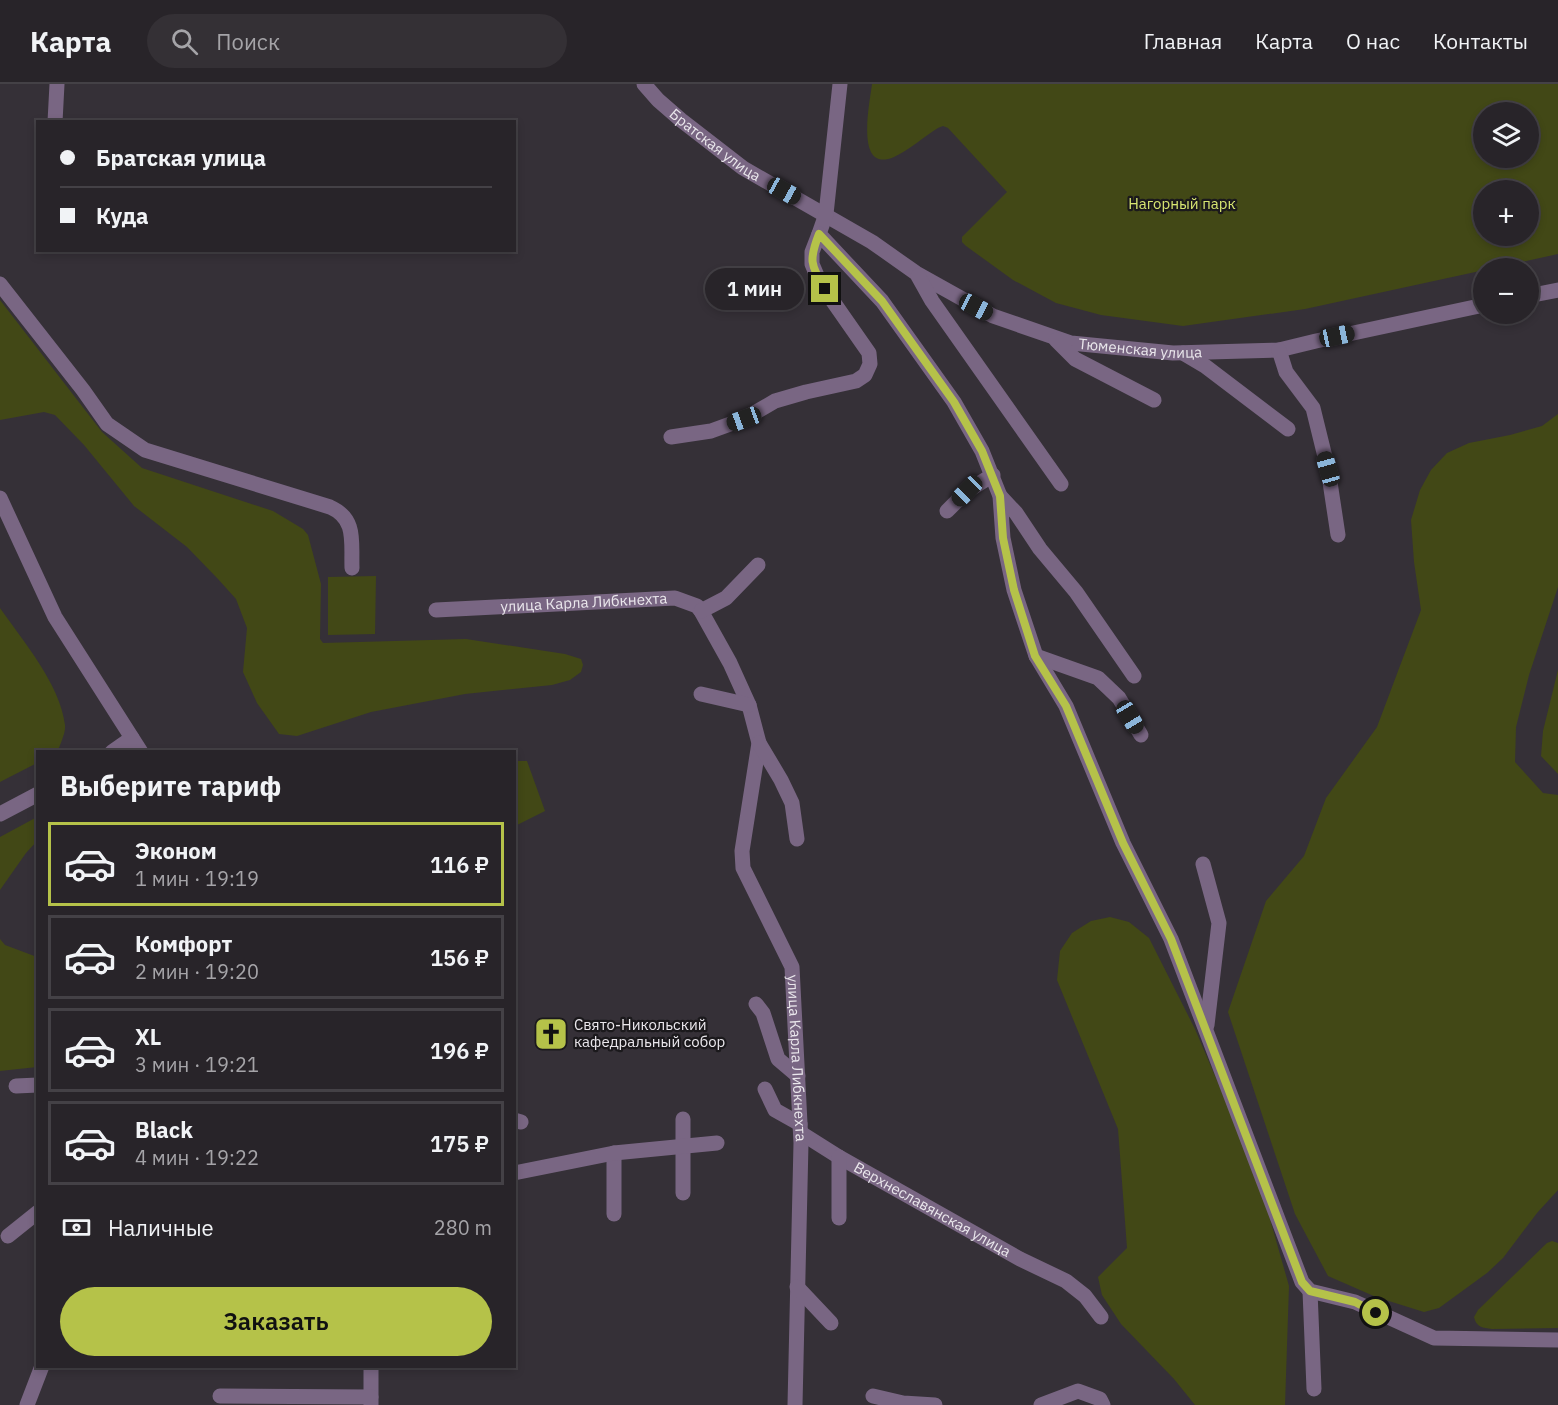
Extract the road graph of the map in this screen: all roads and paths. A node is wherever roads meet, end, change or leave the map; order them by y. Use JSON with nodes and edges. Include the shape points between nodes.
{"nodes":[{"id":1,"x":57,"y":84,"type":"edge"},
{"id":2,"x":644,"y":84,"type":"edge"},
{"id":3,"x":840,"y":84,"type":"edge"},
{"id":4,"x":55,"y":120,"type":"edge"},
{"id":5,"x":825,"y":214,"type":"junction"},
{"id":6,"x":819,"y":234,"type":"junction"},
{"id":7,"x":916,"y":273,"type":"junction"},
{"id":8,"x":0,"y":284,"type":"edge"},
{"id":9,"x":1558,"y":290,"type":"edge"},
{"id":10,"x":1539,"y":294,"type":"edge"},
{"id":11,"x":1473,"y":307,"type":"edge"},
{"id":12,"x":1054,"y":338,"type":"junction"},
{"id":13,"x":1279,"y":351,"type":"junction"},
{"id":14,"x":1184,"y":352,"type":"junction"},
{"id":15,"x":1154,"y":400,"type":"dead end"},
{"id":16,"x":1288,"y":429,"type":"dead end"},
{"id":17,"x":671,"y":437,"type":"dead end"},
{"id":18,"x":993,"y":475,"type":"junction"},
{"id":19,"x":1062,"y":484,"type":"dead end"},
{"id":20,"x":1000,"y":496,"type":"junction"},
{"id":21,"x":0,"y":498,"type":"edge"},
{"id":22,"x":947,"y":511,"type":"dead end"},
{"id":23,"x":1338,"y":535,"type":"dead end"},
{"id":24,"x":758,"y":565,"type":"dead end"},
{"id":25,"x":352,"y":568,"type":"dead end"},
{"id":26,"x":436,"y":610,"type":"dead end"},
{"id":27,"x":700,"y":611,"type":"junction"},
{"id":28,"x":1035,"y":656,"type":"junction"},
{"id":29,"x":1134,"y":676,"type":"dead end"},
{"id":30,"x":701,"y":694,"type":"dead end"},
{"id":31,"x":750,"y":705,"type":"junction"},
{"id":32,"x":1141,"y":735,"type":"dead end"},
{"id":33,"x":132,"y":738,"type":"junction"},
{"id":34,"x":759,"y":744,"type":"junction"},
{"id":35,"x":115,"y":750,"type":"edge"},
{"id":36,"x":140,"y":750,"type":"edge"},
{"id":37,"x":36,"y":795,"type":"edge"},
{"id":38,"x":0,"y":814,"type":"edge"},
{"id":39,"x":796,"y":839,"type":"dead end"},
{"id":40,"x":1203,"y":864,"type":"dead end"},
{"id":41,"x":756,"y":1004,"type":"dead end"},
{"id":42,"x":1207,"y":1028,"type":"junction"},
{"id":43,"x":798,"y":1076,"type":"junction"},
{"id":44,"x":36,"y":1085,"type":"edge"},
{"id":45,"x":16,"y":1086,"type":"dead end"},
{"id":46,"x":765,"y":1089,"type":"dead end"},
{"id":47,"x":683,"y":1119,"type":"dead end"},
{"id":48,"x":800,"y":1129,"type":"junction"},
{"id":49,"x":717,"y":1143,"type":"dead end"},
{"id":50,"x":683,"y":1145,"type":"junction"},
{"id":51,"x":614,"y":1154,"type":"junction"},
{"id":52,"x":839,"y":1157,"type":"junction"},
{"id":53,"x":516,"y":1173,"type":"edge"},
{"id":54,"x":683,"y":1193,"type":"dead end"},
{"id":55,"x":36,"y":1214,"type":"edge"},
{"id":56,"x":614,"y":1214,"type":"dead end"},
{"id":57,"x":839,"y":1218,"type":"dead end"},
{"id":58,"x":8,"y":1236,"type":"dead end"},
{"id":59,"x":797,"y":1287,"type":"junction"},
{"id":60,"x":1310,"y":1291,"type":"junction"},
{"id":61,"x":1101,"y":1317,"type":"dead end"},
{"id":62,"x":831,"y":1323,"type":"dead end"},
{"id":63,"x":1558,"y":1340,"type":"edge"},
{"id":64,"x":41,"y":1368,"type":"edge"},
{"id":65,"x":371,"y":1368,"type":"edge"},
{"id":66,"x":795,"y":1388,"type":"junction"},
{"id":67,"x":1314,"y":1389,"type":"dead end"},
{"id":68,"x":220,"y":1396,"type":"dead end"},
{"id":69,"x":873,"y":1396,"type":"dead end"},
{"id":70,"x":371,"y":1401,"type":"edge"},
{"id":71,"x":27,"y":1405,"type":"edge"},
{"id":72,"x":795,"y":1405,"type":"edge"},
{"id":73,"x":805,"y":1405,"type":"edge"},
{"id":74,"x":935,"y":1405,"type":"edge"},
{"id":75,"x":1041,"y":1405,"type":"edge"},
{"id":76,"x":1102,"y":1405,"type":"edge"}],
"edges":[{"from":1,"to":4,"type":"street"},
{"from":2,"to":5,"type":"street","name":"Братская улица","via":[[681,120],[743,168]]},
{"from":3,"to":5,"type":"street"},
{"from":5,"to":6,"type":"street"},
{"from":5,"to":7,"type":"street","name":"Тюменская улица"},
{"from":6,"to":17,"type":"street","via":[[812,264],[869,352],[870,364],[865,375],[856,381],[776,401],[711,431]]},
{"from":6,"to":18,"type":"street","via":[[882,301],[954,402]]},
{"from":7,"to":12,"type":"street","name":"Тюменская улица","via":[[993,316]]},
{"from":7,"to":19,"type":"street"},
{"from":8,"to":25,"type":"street","via":[[107,424],[145,450],[341,512],[351,531]]},
{"from":9,"to":10,"type":"street"},
{"from":11,"to":13,"type":"street","name":"Тюменская улица"},
{"from":12,"to":14,"type":"street","name":"Тюменская улица","via":[[1090,346]]},
{"from":12,"to":15,"type":"street","via":[[1075,359]]},
{"from":13,"to":14,"type":"street","name":"Тюменская улица"},
{"from":13,"to":23,"type":"street","via":[[1286,372],[1312,408],[1328,469]]},
{"from":14,"to":16,"type":"street"},
{"from":18,"to":20,"type":"street"},
{"from":18,"to":22,"type":"street","via":[[967,491]]},
{"from":20,"to":28,"type":"street","via":[[1003,538],[1014,590]]},
{"from":20,"to":29,"type":"street","via":[[1076,592]]},
{"from":21,"to":33,"type":"street","via":[[56,617]]},
{"from":24,"to":27,"type":"street","via":[[726,598]]},
{"from":26,"to":27,"type":"street","name":"улица Карла Либкнехта","via":[[675,598],[697,606]]},
{"from":27,"to":31,"type":"street","name":"улица Карла Либкнехта"},
{"from":28,"to":32,"type":"street","via":[[1098,678],[1119,698]]},
{"from":28,"to":42,"type":"street","via":[[1066,706]]},
{"from":30,"to":31,"type":"street"},
{"from":31,"to":34,"type":"street","name":"улица Карла Либкнехта"},
{"from":33,"to":35,"type":"street"},
{"from":33,"to":36,"type":"street"},
{"from":34,"to":39,"type":"street","via":[[792,803]]},
{"from":34,"to":43,"type":"street","name":"улица Карла Либкнехта","via":[[742,851],[743,868],[792,967]]},
{"from":37,"to":38,"type":"street"},
{"from":40,"to":42,"type":"street","via":[[1219,923]]},
{"from":41,"to":43,"type":"street","via":[[763,1013],[778,1059]]},
{"from":42,"to":60,"type":"street","via":[[1302,1282]]},
{"from":43,"to":48,"type":"street","name":"улица Карла Либкнехта"},
{"from":44,"to":45,"type":"street"},
{"from":46,"to":48,"type":"street","name":"Верхнеславянская улица","via":[[775,1110]]},
{"from":47,"to":50,"type":"street"},
{"from":48,"to":52,"type":"street","name":"Верхнеславянская улица"},
{"from":48,"to":59,"type":"street","name":"улица Карла Либкнехта"},
{"from":49,"to":50,"type":"street"},
{"from":50,"to":51,"type":"street"},
{"from":50,"to":54,"type":"street"},
{"from":51,"to":53,"type":"street"},
{"from":51,"to":56,"type":"street"},
{"from":52,"to":57,"type":"street"},
{"from":52,"to":61,"type":"street","name":"Верхнеславянская улица","via":[[1066,1281],[1085,1296]]},
{"from":55,"to":58,"type":"street"},
{"from":59,"to":62,"type":"street"},
{"from":59,"to":66,"type":"street","name":"улица Карла Либкнехта"},
{"from":60,"to":63,"type":"street","via":[[1355,1302],[1434,1338]]},
{"from":60,"to":67,"type":"street"},
{"from":64,"to":71,"type":"street"},
{"from":65,"to":70,"type":"street"},
{"from":66,"to":72,"type":"street","name":"улица Карла Либкнехта"},
{"from":66,"to":73,"type":"street"},
{"from":68,"to":70,"type":"street"},
{"from":69,"to":74,"type":"street"},
{"from":75,"to":76,"type":"street","via":[[1078,1391],[1100,1398]]}]}
